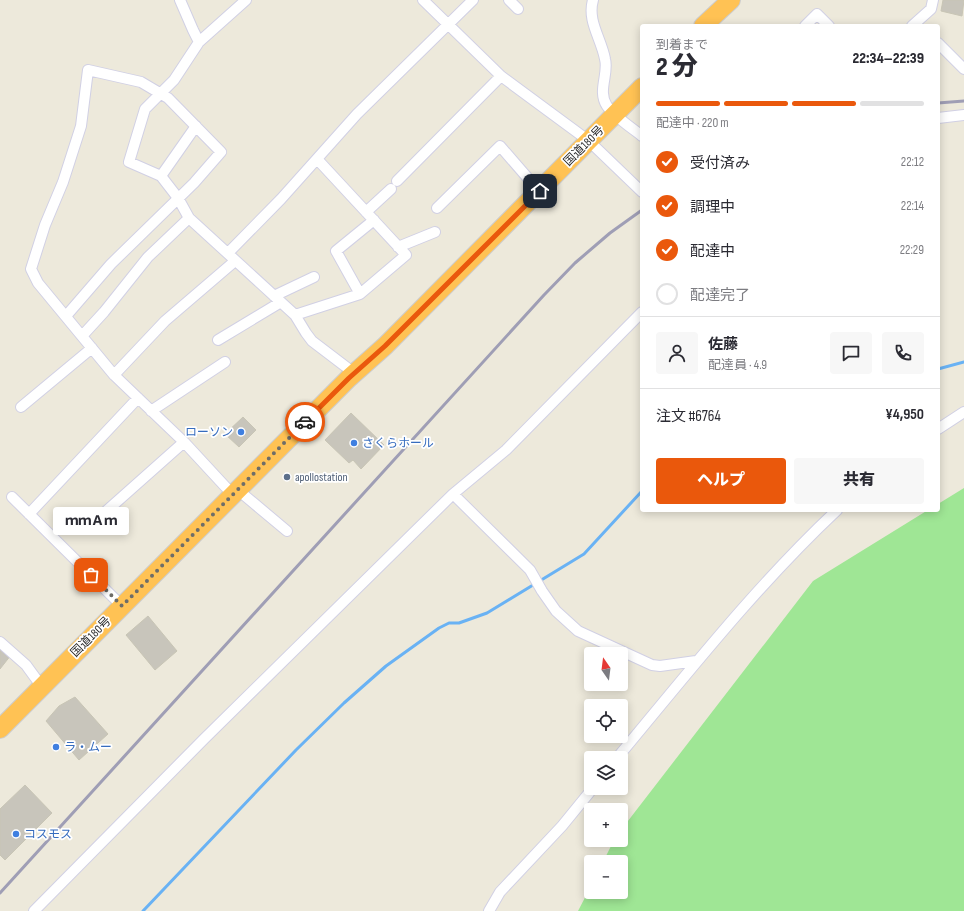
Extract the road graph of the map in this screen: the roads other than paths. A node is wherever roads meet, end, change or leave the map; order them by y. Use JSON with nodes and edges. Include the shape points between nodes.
{"nodes":[{"id":1,"x":180,"y":0,"type":"edge"},
{"id":2,"x":246,"y":0,"type":"edge"},
{"id":3,"x":423,"y":0,"type":"edge"},
{"id":4,"x":473,"y":0,"type":"edge"},
{"id":5,"x":509,"y":0,"type":"edge"},
{"id":6,"x":594,"y":0,"type":"edge"},
{"id":7,"x":731,"y":0,"type":"edge"},
{"id":8,"x":933,"y":0,"type":"edge"},
{"id":9,"x":518,"y":9,"type":"dead end"},
{"id":10,"x":705,"y":24,"type":"edge"},
{"id":11,"x":806,"y":24,"type":"edge"},
{"id":12,"x":827,"y":24,"type":"edge"},
{"id":13,"x":917,"y":24,"type":"edge"},
{"id":14,"x":448,"y":25,"type":"junction"},
{"id":15,"x":199,"y":42,"type":"junction"},
{"id":16,"x":940,"y":45,"type":"edge"},
{"id":17,"x":964,"y":69,"type":"edge"},
{"id":18,"x":501,"y":76,"type":"junction"},
{"id":19,"x":640,"y":90,"type":"edge"},
{"id":20,"x":160,"y":93,"type":"junction"},
{"id":21,"x":616,"y":114,"type":"junction"},
{"id":22,"x":964,"y":115,"type":"edge"},
{"id":23,"x":940,"y":118,"type":"edge"},
{"id":24,"x":196,"y":126,"type":"junction"},
{"id":25,"x":640,"y":134,"type":"edge"},
{"id":26,"x":589,"y":141,"type":"junction"},
{"id":27,"x":317,"y":159,"type":"junction"},
{"id":28,"x":161,"y":176,"type":"junction"},
{"id":29,"x":640,"y":190,"type":"edge"},
{"id":30,"x":540,"y":191,"type":"junction"},
{"id":31,"x":178,"y":198,"type":"junction"},
{"id":32,"x":437,"y":208,"type":"dead end"},
{"id":33,"x":366,"y":212,"type":"junction"},
{"id":34,"x":189,"y":218,"type":"junction"},
{"id":35,"x":374,"y":220,"type":"junction"},
{"id":36,"x":435,"y":232,"type":"dead end"},
{"id":37,"x":398,"y":247,"type":"junction"},
{"id":38,"x":228,"y":254,"type":"junction"},
{"id":39,"x":235,"y":261,"type":"junction"},
{"id":40,"x":314,"y":277,"type":"dead end"},
{"id":41,"x":360,"y":294,"type":"junction"},
{"id":42,"x":278,"y":299,"type":"junction"},
{"id":43,"x":640,"y":314,"type":"edge"},
{"id":44,"x":295,"y":315,"type":"junction"},
{"id":45,"x":66,"y":316,"type":"junction"},
{"id":46,"x":82,"y":336,"type":"junction"},
{"id":47,"x":218,"y":340,"type":"dead end"},
{"id":48,"x":92,"y":348,"type":"junction"},
{"id":49,"x":225,"y":362,"type":"dead end"},
{"id":50,"x":354,"y":373,"type":"junction"},
{"id":51,"x":114,"y":375,"type":"junction"},
{"id":52,"x":138,"y":398,"type":"junction"},
{"id":53,"x":21,"y":407,"type":"dead end"},
{"id":54,"x":151,"y":412,"type":"junction"},
{"id":55,"x":964,"y":412,"type":"edge"},
{"id":56,"x":940,"y":427,"type":"edge"},
{"id":57,"x":184,"y":442,"type":"junction"},
{"id":58,"x":235,"y":492,"type":"junction"},
{"id":59,"x":453,"y":494,"type":"junction"},
{"id":60,"x":12,"y":497,"type":"dead end"},
{"id":61,"x":835,"y":512,"type":"edge"},
{"id":62,"x":29,"y":514,"type":"junction"},
{"id":63,"x":103,"y":514,"type":"dead end"},
{"id":64,"x":287,"y":531,"type":"dead end"},
{"id":65,"x":122,"y":606,"type":"junction"},
{"id":66,"x":0,"y":642,"type":"edge"},
{"id":67,"x":696,"y":661,"type":"junction"},
{"id":68,"x":42,"y":687,"type":"junction"},
{"id":69,"x":0,"y":729,"type":"edge"},
{"id":70,"x":624,"y":751,"type":"edge"},
{"id":71,"x":587,"y":795,"type":"edge"},
{"id":72,"x":34,"y":911,"type":"edge"},
{"id":73,"x":489,"y":911,"type":"edge"}],
"edges":[{"from":1,"to":15,"type":"street"},
{"from":2,"to":15,"type":"street"},
{"from":3,"to":14,"type":"street"},
{"from":4,"to":14,"type":"street"},
{"from":5,"to":9,"type":"street"},
{"from":6,"to":21,"type":"street","via":[[591,8],[593,24],[606,60],[602,93],[607,106]]},
{"from":7,"to":10,"type":"highway"},
{"from":8,"to":13,"type":"street","via":[[931,9]]},
{"from":11,"to":12,"type":"street","via":[[817,14]]},
{"from":14,"to":18,"type":"street"},
{"from":14,"to":27,"type":"street","via":[[357,114]]},
{"from":15,"to":20,"type":"street","via":[[174,80]]},
{"from":16,"to":17,"type":"street"},
{"from":18,"to":26,"type":"street"},
{"from":18,"to":33,"type":"street"},
{"from":19,"to":21,"type":"highway","name":"国道180号"},
{"from":20,"to":24,"type":"street"},
{"from":20,"to":28,"type":"street","via":[[145,109],[129,162]]},
{"from":20,"to":45,"type":"street","via":[[141,82],[88,70],[81,126],[31,269],[38,283]]},
{"from":21,"to":25,"type":"street"},
{"from":21,"to":26,"type":"highway","name":"国道180号"},
{"from":22,"to":23,"type":"street"},
{"from":24,"to":28,"type":"street"},
{"from":24,"to":31,"type":"street","via":[[221,152]]},
{"from":26,"to":29,"type":"street"},
{"from":26,"to":30,"type":"highway","name":"国道180号"},
{"from":27,"to":33,"type":"street"},
{"from":27,"to":38,"type":"street"},
{"from":28,"to":31,"type":"street"},
{"from":30,"to":32,"type":"street","via":[[500,146]]},
{"from":30,"to":50,"type":"highway","name":"国道180号","via":[[385,346]]},
{"from":31,"to":34,"type":"street"},
{"from":31,"to":45,"type":"street","via":[[111,264]]},
{"from":33,"to":35,"type":"street"},
{"from":34,"to":38,"type":"street"},
{"from":34,"to":46,"type":"street","via":[[148,257]]},
{"from":35,"to":37,"type":"street"},
{"from":35,"to":41,"type":"street","via":[[336,251]]},
{"from":36,"to":37,"type":"street"},
{"from":37,"to":41,"type":"street","via":[[406,255]]},
{"from":38,"to":39,"type":"street"},
{"from":39,"to":42,"type":"street"},
{"from":39,"to":51,"type":"street","via":[[166,321]]},
{"from":40,"to":42,"type":"street"},
{"from":41,"to":44,"type":"street"},
{"from":42,"to":44,"type":"street"},
{"from":42,"to":47,"type":"street"},
{"from":43,"to":59,"type":"street","via":[[506,450]]},
{"from":44,"to":50,"type":"street","via":[[312,341]]},
{"from":45,"to":46,"type":"street"},
{"from":46,"to":48,"type":"street"},
{"from":48,"to":51,"type":"street"},
{"from":48,"to":53,"type":"street"},
{"from":49,"to":54,"type":"street"},
{"from":50,"to":58,"type":"highway","name":"国道180号"},
{"from":51,"to":52,"type":"street"},
{"from":52,"to":54,"type":"street"},
{"from":52,"to":62,"type":"street"},
{"from":54,"to":57,"type":"street"},
{"from":55,"to":56,"type":"street"},
{"from":57,"to":58,"type":"street"},
{"from":57,"to":63,"type":"street"},
{"from":58,"to":64,"type":"street"},
{"from":58,"to":65,"type":"highway","name":"国道180号"},
{"from":59,"to":67,"type":"street","via":[[530,570],[556,611],[578,631],[652,665]]},
{"from":59,"to":72,"type":"street"},
{"from":60,"to":62,"type":"street"},
{"from":61,"to":67,"type":"street","via":[[758,590]]},
{"from":62,"to":65,"type":"street"},
{"from":65,"to":68,"type":"highway","name":"国道180号"},
{"from":66,"to":68,"type":"street","via":[[26,664]]},
{"from":67,"to":70,"type":"street"},
{"from":68,"to":69,"type":"highway","name":"国道180号"},
{"from":71,"to":73,"type":"street","via":[[500,892]]}]}
